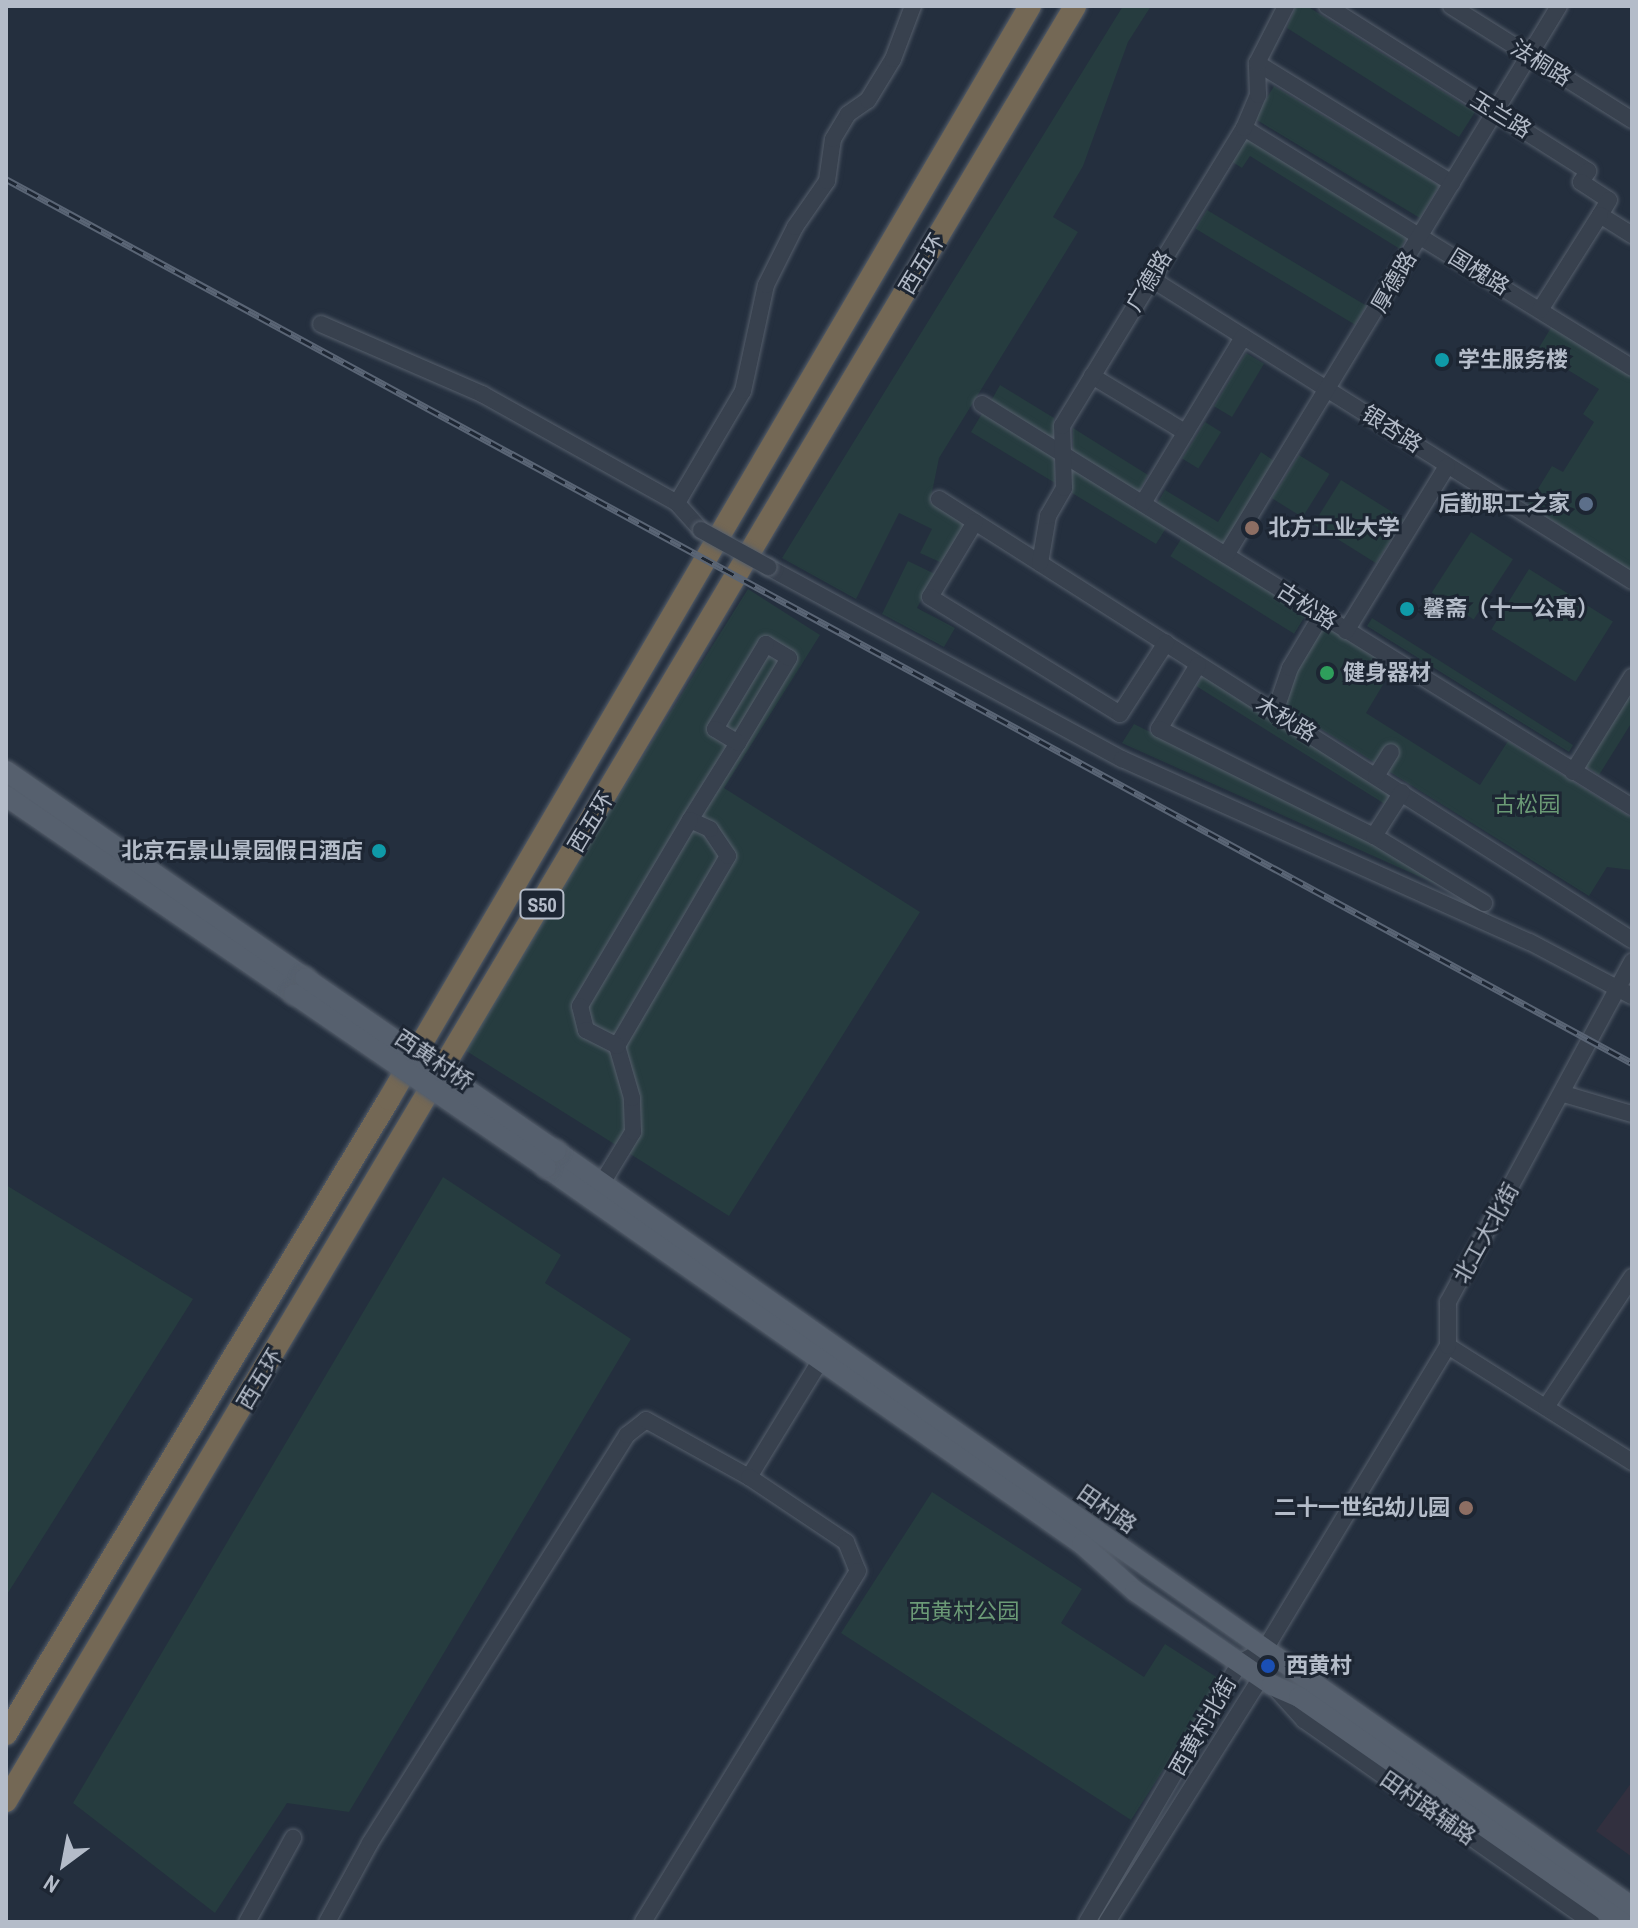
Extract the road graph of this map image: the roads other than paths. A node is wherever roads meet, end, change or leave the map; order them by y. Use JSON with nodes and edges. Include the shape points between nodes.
{"nodes":[{"id":1,"x":913,"y":6,"type":"edge"},
{"id":2,"x":1030,"y":6,"type":"edge"},
{"id":3,"x":1286,"y":6,"type":"edge"},
{"id":4,"x":1327,"y":6,"type":"edge"},
{"id":5,"x":1451,"y":6,"type":"edge"},
{"id":6,"x":1559,"y":6,"type":"edge"},
{"id":7,"x":1074,"y":9,"type":"edge"},
{"id":8,"x":1529,"y":55,"type":"junction"},
{"id":9,"x":1257,"y":63,"type":"junction"},
{"id":10,"x":1495,"y":111,"type":"junction"},
{"id":11,"x":1632,"y":120,"type":"edge"},
{"id":12,"x":1244,"y":128,"type":"junction"},
{"id":13,"x":1452,"y":183,"type":"junction"},
{"id":14,"x":1600,"y":215,"type":"junction"},
{"id":15,"x":1632,"y":235,"type":"edge"},
{"id":16,"x":1421,"y":236,"type":"junction"},
{"id":17,"x":1150,"y":278,"type":"junction"},
{"id":18,"x":1540,"y":310,"type":"junction"},
{"id":19,"x":321,"y":324,"type":"dead end"},
{"id":20,"x":1243,"y":337,"type":"junction"},
{"id":21,"x":1632,"y":368,"type":"edge"},
{"id":22,"x":1092,"y":376,"type":"junction"},
{"id":23,"x":1331,"y":389,"type":"junction"},
{"id":24,"x":982,"y":404,"type":"dead end"},
{"id":25,"x":1185,"y":432,"type":"junction"},
{"id":26,"x":1063,"y":453,"type":"junction"},
{"id":27,"x":1447,"y":466,"type":"junction"},
{"id":28,"x":939,"y":499,"type":"dead end"},
{"id":29,"x":677,"y":503,"type":"junction"},
{"id":30,"x":1143,"y":503,"type":"junction"},
{"id":31,"x":975,"y":522,"type":"junction"},
{"id":32,"x":1226,"y":555,"type":"junction"},
{"id":33,"x":1040,"y":563,"type":"junction"},
{"id":34,"x":1632,"y":581,"type":"edge"},
{"id":35,"x":1321,"y":616,"type":"junction"},
{"id":36,"x":1346,"y":631,"type":"junction"},
{"id":37,"x":1166,"y":643,"type":"junction"},
{"id":38,"x":1198,"y":665,"type":"junction"},
{"id":39,"x":1632,"y":677,"type":"edge"},
{"id":40,"x":1275,"y":712,"type":"junction"},
{"id":41,"x":738,"y":743,"type":"junction"},
{"id":42,"x":1391,"y":752,"type":"dead end"},
{"id":43,"x":6,"y":771,"type":"edge"},
{"id":44,"x":1573,"y":772,"type":"junction"},
{"id":45,"x":1376,"y":776,"type":"junction"},
{"id":46,"x":1402,"y":792,"type":"junction"},
{"id":47,"x":6,"y":796,"type":"edge"},
{"id":48,"x":1632,"y":807,"type":"edge"},
{"id":49,"x":690,"y":820,"type":"junction"},
{"id":50,"x":1374,"y":836,"type":"junction"},
{"id":51,"x":1484,"y":903,"type":"dead end"},
{"id":52,"x":1632,"y":940,"type":"edge"},
{"id":53,"x":1632,"y":961,"type":"edge"},
{"id":54,"x":300,"y":986,"type":"junction"},
{"id":55,"x":1623,"y":989,"type":"edge"},
{"id":56,"x":617,"y":1046,"type":"junction"},
{"id":57,"x":1564,"y":1094,"type":"junction"},
{"id":58,"x":1632,"y":1114,"type":"edge"},
{"id":59,"x":551,"y":1159,"type":"junction"},
{"id":60,"x":602,"y":1183,"type":"junction"},
{"id":61,"x":1632,"y":1277,"type":"edge"},
{"id":62,"x":1448,"y":1346,"type":"junction"},
{"id":63,"x":820,"y":1361,"type":"junction"},
{"id":64,"x":1546,"y":1407,"type":"junction"},
{"id":65,"x":1632,"y":1462,"type":"edge"},
{"id":66,"x":749,"y":1477,"type":"junction"},
{"id":67,"x":1265,"y":1649,"type":"junction"},
{"id":68,"x":1241,"y":1662,"type":"junction"},
{"id":69,"x":1267,"y":1681,"type":"junction"},
{"id":70,"x":6,"y":1734,"type":"edge"},
{"id":71,"x":6,"y":1801,"type":"edge"},
{"id":72,"x":293,"y":1838,"type":"dead end"},
{"id":73,"x":1632,"y":1907,"type":"edge"},
{"id":74,"x":247,"y":1922,"type":"edge"},
{"id":75,"x":327,"y":1922,"type":"edge"},
{"id":76,"x":643,"y":1922,"type":"edge"},
{"id":77,"x":1087,"y":1922,"type":"edge"},
{"id":78,"x":1107,"y":1922,"type":"edge"},
{"id":79,"x":1591,"y":1922,"type":"edge"},
{"id":80,"x":1621,"y":1922,"type":"edge"}],
"edges":[{"from":1,"to":29,"type":"street","via":[[893,59],[868,100],[848,114],[833,139],[827,181],[795,227],[766,285],[743,391]]},
{"from":2,"to":70,"type":"highway","name":"西五环","number":"S50","via":[[389,1099]]},
{"from":3,"to":9,"type":"street","name":"广德路"},
{"from":4,"to":10,"type":"street","name":"玉兰路"},
{"from":5,"to":8,"type":"street","name":"法桐路"},
{"from":6,"to":8,"type":"street","name":"厚德路"},
{"from":7,"to":71,"type":"highway","name":"西五环","number":"S50"},
{"from":8,"to":10,"type":"street","name":"厚德路"},
{"from":8,"to":11,"type":"street","name":"法桐路"},
{"from":9,"to":12,"type":"street","name":"广德路","via":[[1258,95]]},
{"from":9,"to":13,"type":"street"},
{"from":10,"to":13,"type":"street","name":"厚德路"},
{"from":10,"to":14,"type":"street","name":"玉兰路","via":[[1588,171],[1581,182],[1609,200]]},
{"from":12,"to":16,"type":"street","name":"国槐路"},
{"from":12,"to":17,"type":"street","name":"广德路"},
{"from":13,"to":16,"type":"street","name":"厚德路"},
{"from":14,"to":15,"type":"street"},
{"from":14,"to":18,"type":"street"},
{"from":16,"to":18,"type":"street","name":"国槐路"},
{"from":16,"to":23,"type":"street","name":"厚德路"},
{"from":17,"to":20,"type":"street","name":"银杏路"},
{"from":17,"to":22,"type":"street","name":"广德路"},
{"from":18,"to":21,"type":"street","name":"国槐路"},
{"from":19,"to":29,"type":"street","via":[[482,394]]},
{"from":20,"to":23,"type":"street","name":"银杏路"},
{"from":20,"to":25,"type":"street"},
{"from":22,"to":25,"type":"street"},
{"from":22,"to":26,"type":"street","name":"广德路","via":[[1062,426]]},
{"from":23,"to":27,"type":"street","name":"银杏路"},
{"from":23,"to":32,"type":"street","name":"厚德路"},
{"from":24,"to":26,"type":"street","name":"古松路"},
{"from":25,"to":30,"type":"street"},
{"from":26,"to":30,"type":"street","name":"古松路"},
{"from":26,"to":33,"type":"street","name":"广德路","via":[[1064,488],[1048,516]]},
{"from":27,"to":34,"type":"street","name":"银杏路"},
{"from":27,"to":36,"type":"street"},
{"from":28,"to":31,"type":"street","name":"木秋路"},
{"from":29,"to":55,"type":"street","bridge":true,"via":[[701,530],[1122,759]]},
{"from":30,"to":32,"type":"street","name":"古松路"},
{"from":31,"to":33,"type":"street","name":"木秋路"},
{"from":31,"to":37,"type":"street","via":[[930,597],[1120,714]]},
{"from":32,"to":35,"type":"street","name":"古松路"},
{"from":33,"to":37,"type":"street","name":"木秋路"},
{"from":35,"to":36,"type":"street","name":"古松路"},
{"from":35,"to":40,"type":"street","via":[[1290,668]]},
{"from":36,"to":44,"type":"street","name":"古松路"},
{"from":37,"to":38,"type":"street","name":"木秋路"},
{"from":38,"to":40,"type":"street","name":"木秋路"},
{"from":38,"to":50,"type":"street","via":[[1159,729]]},
{"from":39,"to":44,"type":"street"},
{"from":40,"to":45,"type":"street","name":"木秋路"},
{"from":41,"to":41,"type":"street","via":[[789,658],[766,644],[715,729]]},
{"from":41,"to":49,"type":"street"},
{"from":42,"to":45,"type":"street"},
{"from":43,"to":54,"type":"main road"},
{"from":44,"to":48,"type":"street","name":"古松路"},
{"from":45,"to":46,"type":"street","name":"木秋路"},
{"from":46,"to":50,"type":"street"},
{"from":46,"to":52,"type":"street","name":"木秋路"},
{"from":47,"to":54,"type":"main road"},
{"from":49,"to":56,"type":"street","via":[[710,829],[728,856]]},
{"from":49,"to":56,"type":"street","via":[[580,1006],[586,1030]]},
{"from":50,"to":51,"type":"street"},
{"from":53,"to":55,"type":"street","name":"北工大北街"},
{"from":54,"to":59,"type":"main road","name":"西黄村桥","bridge":true},
{"from":55,"to":57,"type":"street","name":"北工大北街"},
{"from":56,"to":60,"type":"street","via":[[632,1098],[633,1132]]},
{"from":57,"to":58,"type":"street"},
{"from":57,"to":62,"type":"street","name":"北工大北街","via":[[1448,1302]]},
{"from":59,"to":60,"type":"main road","name":"田村路"},
{"from":59,"to":63,"type":"main road","name":"田村路"},
{"from":60,"to":67,"type":"main road","name":"田村路"},
{"from":61,"to":64,"type":"street"},
{"from":62,"to":64,"type":"street"},
{"from":62,"to":67,"type":"street"},
{"from":63,"to":66,"type":"street"},
{"from":63,"to":68,"type":"main road","name":"田村路"},
{"from":64,"to":65,"type":"street"},
{"from":66,"to":75,"type":"street","via":[[656,1421],[640,1421],[378,1830]]},
{"from":66,"to":76,"type":"street","via":[[846,1542],[858,1571]]},
{"from":67,"to":68,"type":"street","name":"西黄村北街"},
{"from":67,"to":69,"type":"street","name":"西黄村北街"},
{"from":67,"to":73,"type":"main road","name":"田村路"},
{"from":68,"to":69,"type":"main road","name":"田村路"},
{"from":68,"to":77,"type":"street","name":"西黄村北街"},
{"from":69,"to":78,"type":"street","name":"西黄村北街"},
{"from":69,"to":79,"type":"street","name":"田村路辅路","via":[[1304,1720]]},
{"from":69,"to":80,"type":"main road","name":"田村路","via":[[1299,1697]]},
{"from":72,"to":74,"type":"street"}]}
